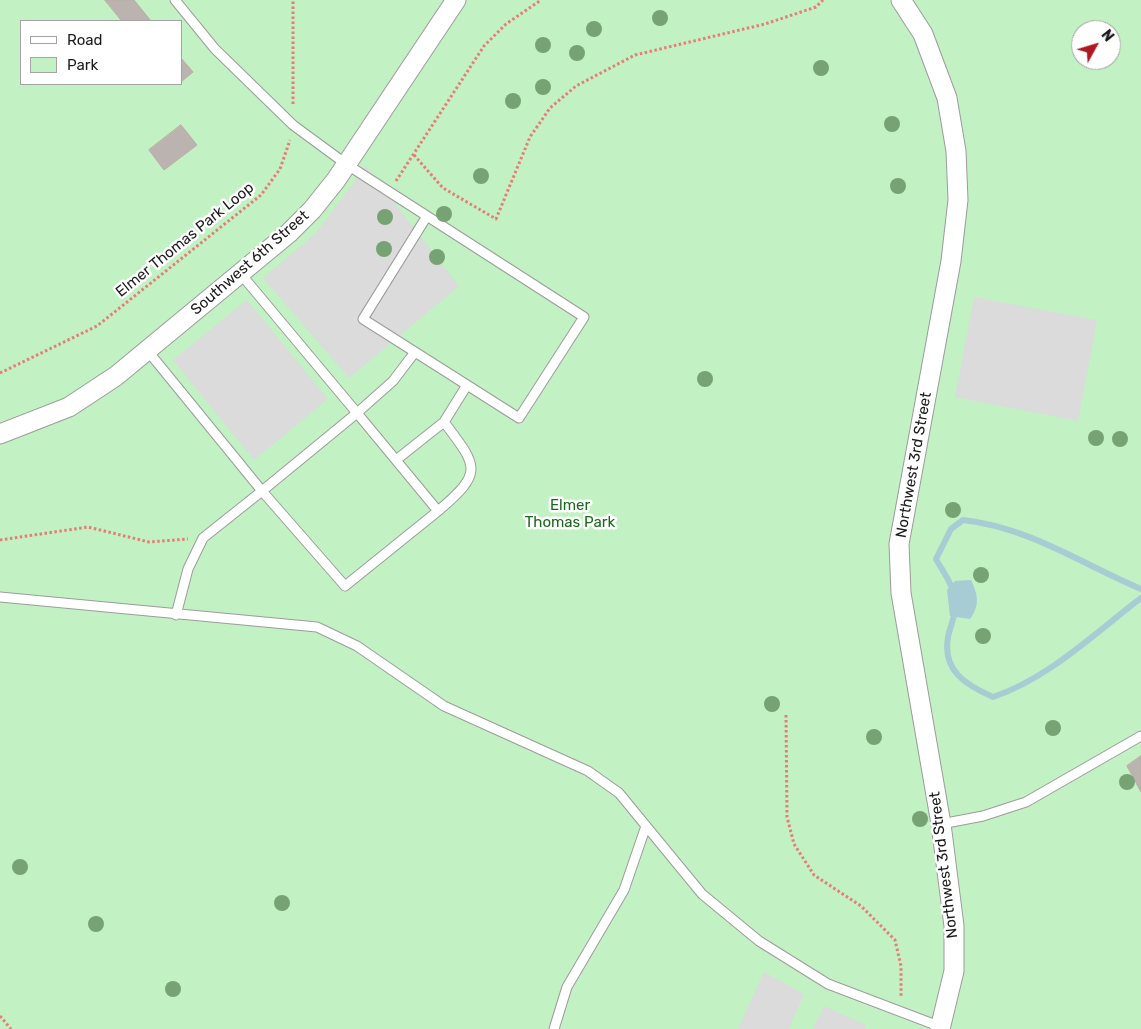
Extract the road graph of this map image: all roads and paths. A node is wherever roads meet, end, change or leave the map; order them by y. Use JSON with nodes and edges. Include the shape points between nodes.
{"nodes":[{"id":1,"x":175,"y":0,"type":"edge"},
{"id":2,"x":293,"y":0,"type":"edge"},
{"id":3,"x":456,"y":0,"type":"edge"},
{"id":4,"x":541,"y":0,"type":"edge"},
{"id":5,"x":823,"y":0,"type":"edge"},
{"id":6,"x":901,"y":0,"type":"edge"},
{"id":7,"x":293,"y":125,"type":"junction"},
{"id":8,"x":414,"y":154,"type":"junction"},
{"id":9,"x":346,"y":164,"type":"junction"},
{"id":10,"x":389,"y":192,"type":"junction"},
{"id":11,"x":427,"y":216,"type":"junction"},
{"id":12,"x":240,"y":273,"type":"junction"},
{"id":13,"x":146,"y":350,"type":"junction"},
{"id":14,"x":415,"y":352,"type":"junction"},
{"id":15,"x":0,"y":373,"type":"edge"},
{"id":16,"x":467,"y":385,"type":"junction"},
{"id":17,"x":357,"y":413,"type":"junction"},
{"id":18,"x":444,"y":422,"type":"junction"},
{"id":19,"x":0,"y":434,"type":"edge"},
{"id":20,"x":396,"y":460,"type":"junction"},
{"id":21,"x":262,"y":490,"type":"junction"},
{"id":22,"x":438,"y":511,"type":"junction"},
{"id":23,"x":203,"y":538,"type":"junction"},
{"id":24,"x":0,"y":540,"type":"edge"},
{"id":25,"x":0,"y":597,"type":"edge"},
{"id":26,"x":176,"y":615,"type":"junction"},
{"id":27,"x":786,"y":715,"type":"dead end"},
{"id":28,"x":1141,"y":736,"type":"edge"},
{"id":29,"x":941,"y":824,"type":"junction"},
{"id":30,"x":646,"y":826,"type":"junction"},
{"id":31,"x":901,"y":1012,"type":"junction"},
{"id":32,"x":0,"y":1016,"type":"edge"},
{"id":33,"x":940,"y":1028,"type":"edge"},
{"id":34,"x":10,"y":1029,"type":"edge"},
{"id":35,"x":554,"y":1029,"type":"edge"}],
"edges":[{"from":1,"to":7,"type":"lane","via":[[215,49]]},
{"from":2,"to":7,"type":"path","name":"Elmer Thomas Park Loop"},
{"from":3,"to":9,"type":"street","name":"Southwest 6th Street"},
{"from":4,"to":8,"type":"path","via":[[506,24],[484,46]]},
{"from":5,"to":8,"type":"path","via":[[816,7],[765,24],[635,55],[576,86],[550,108],[530,137],[496,219],[442,188]]},
{"from":6,"to":29,"type":"street","name":"Northwest 3rd Street","via":[[923,34],[947,98],[956,151],[958,200],[950,261],[899,544],[901,594]]},
{"from":7,"to":9,"type":"lane"},
{"from":7,"to":15,"type":"path","name":"Elmer Thomas Park Loop","via":[[280,169],[261,195],[97,326]]},
{"from":8,"to":10,"type":"path"},
{"from":9,"to":10,"type":"lane"},
{"from":9,"to":12,"type":"street","name":"Southwest 6th Street","via":[[312,210]]},
{"from":10,"to":11,"type":"lane"},
{"from":11,"to":14,"type":"lane","via":[[363,319]]},
{"from":11,"to":16,"type":"lane","via":[[584,317],[519,418]]},
{"from":12,"to":13,"type":"street","name":"Southwest 6th Street"},
{"from":12,"to":17,"type":"lane"},
{"from":13,"to":19,"type":"street","name":"Southwest 6th Street","via":[[116,376],[69,408]]},
{"from":13,"to":21,"type":"lane"},
{"from":14,"to":16,"type":"lane"},
{"from":14,"to":17,"type":"lane","via":[[393,381]]},
{"from":16,"to":18,"type":"lane"},
{"from":17,"to":20,"type":"lane"},
{"from":17,"to":21,"type":"lane"},
{"from":18,"to":20,"type":"lane"},
{"from":18,"to":22,"type":"lane","via":[[469,456],[471,477],[462,491]]},
{"from":20,"to":22,"type":"lane"},
{"from":21,"to":22,"type":"lane","via":[[345,586]]},
{"from":21,"to":23,"type":"lane"},
{"from":23,"to":24,"type":"path","via":[[149,542],[88,527]]},
{"from":23,"to":26,"type":"lane","via":[[188,569]]},
{"from":25,"to":26,"type":"lane"},
{"from":26,"to":30,"type":"lane","via":[[317,627],[357,646],[444,706],[588,771],[619,793]]},
{"from":27,"to":31,"type":"path","via":[[787,818],[794,844],[814,875],[861,906],[895,940],[902,966]]},
{"from":28,"to":29,"type":"lane","via":[[1026,802],[983,816]]},
{"from":29,"to":33,"type":"street","name":"Northwest 3rd Street","via":[[954,926],[954,971]]},
{"from":30,"to":31,"type":"lane","via":[[702,894],[759,941],[828,984]]},
{"from":30,"to":35,"type":"lane","via":[[624,890],[567,987]]},
{"from":31,"to":33,"type":"lane"},
{"from":32,"to":34,"type":"path"}]}
